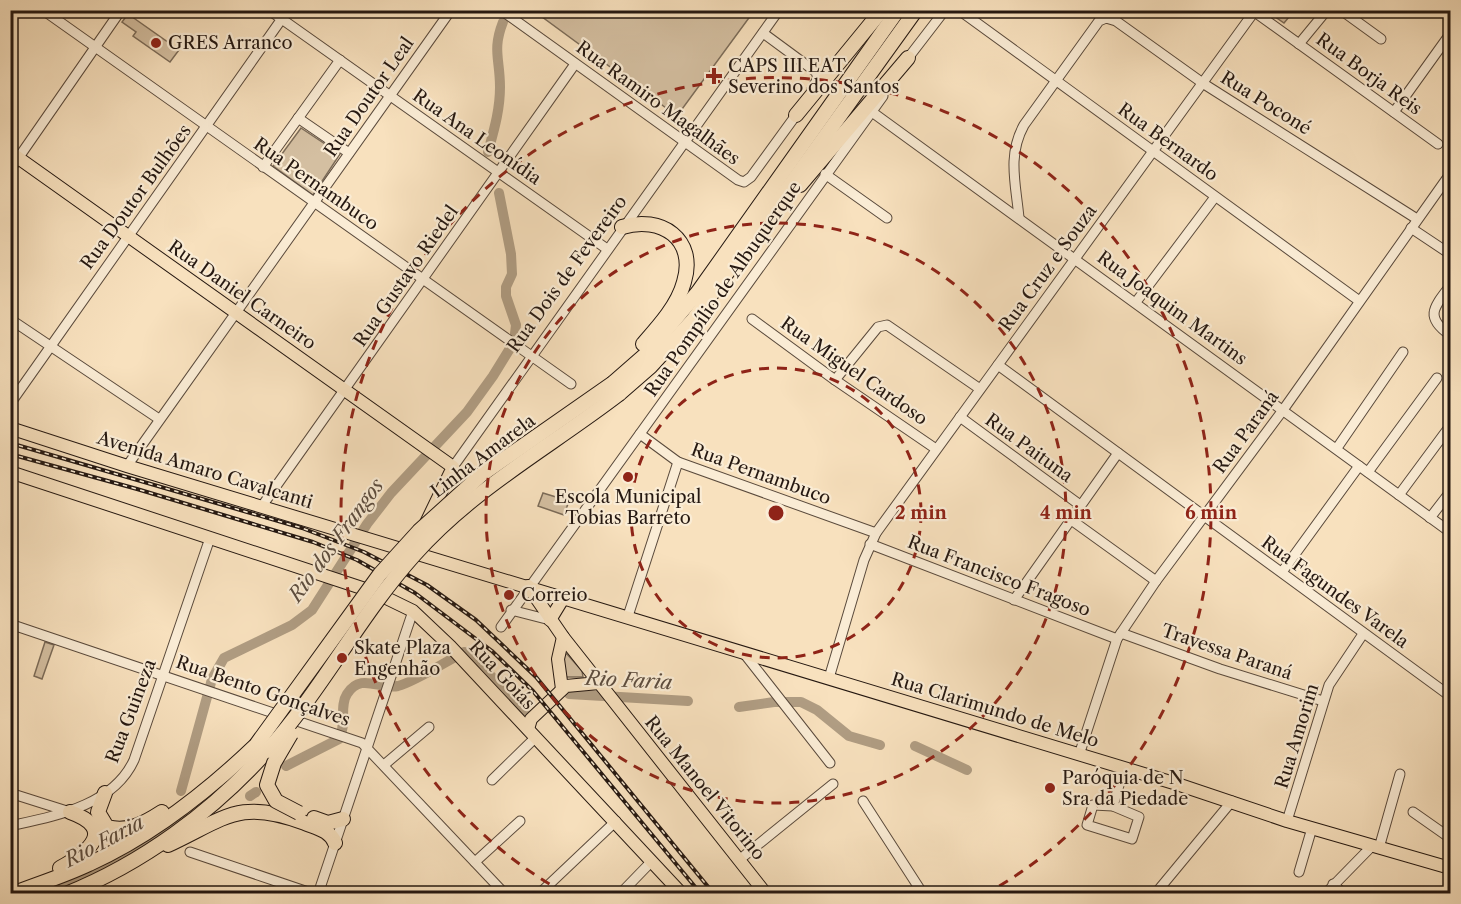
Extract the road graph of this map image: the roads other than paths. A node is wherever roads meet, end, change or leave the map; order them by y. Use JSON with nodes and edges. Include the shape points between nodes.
{"nodes":[{"id":1,"x":43,"y":10,"type":"edge"},
{"id":2,"x":120,"y":10,"type":"edge"},
{"id":3,"x":269,"y":10,"type":"edge"},
{"id":4,"x":288,"y":10,"type":"edge"},
{"id":5,"x":451,"y":10,"type":"edge"},
{"id":6,"x":501,"y":10,"type":"edge"},
{"id":7,"x":779,"y":10,"type":"edge"},
{"id":8,"x":882,"y":10,"type":"edge"},
{"id":9,"x":898,"y":10,"type":"edge"},
{"id":10,"x":916,"y":10,"type":"edge"},
{"id":11,"x":945,"y":10,"type":"edge"},
{"id":12,"x":959,"y":10,"type":"edge"},
{"id":13,"x":1327,"y":10,"type":"edge"},
{"id":14,"x":1341,"y":10,"type":"edge"},
{"id":15,"x":1253,"y":11,"type":"edge"},
{"id":16,"x":282,"y":19,"type":"junction"},
{"id":17,"x":763,"y":33,"type":"junction"},
{"id":18,"x":1450,"y":33,"type":"edge"},
{"id":19,"x":1381,"y":39,"type":"dead end"},
{"id":20,"x":1299,"y":44,"type":"junction"},
{"id":21,"x":95,"y":47,"type":"junction"},
{"id":22,"x":908,"y":58,"type":"junction"},
{"id":23,"x":340,"y":60,"type":"junction"},
{"id":24,"x":575,"y":64,"type":"junction"},
{"id":25,"x":1055,"y":81,"type":"junction"},
{"id":26,"x":1204,"y":84,"type":"junction"},
{"id":27,"x":389,"y":96,"type":"junction"},
{"id":28,"x":872,"y":112,"type":"junction"},
{"id":29,"x":1394,"y":112,"type":"junction"},
{"id":30,"x":796,"y":116,"type":"junction"},
{"id":31,"x":298,"y":118,"type":"junction"},
{"id":32,"x":207,"y":127,"type":"junction"},
{"id":33,"x":693,"y":130,"type":"junction"},
{"id":34,"x":685,"y":142,"type":"junction"},
{"id":35,"x":1438,"y":144,"type":"dead end"},
{"id":36,"x":699,"y":152,"type":"junction"},
{"id":37,"x":1153,"y":152,"type":"junction"},
{"id":38,"x":349,"y":153,"type":"junction"},
{"id":39,"x":15,"y":155,"type":"edge"},
{"id":40,"x":263,"y":167,"type":"junction"},
{"id":41,"x":10,"y":170,"type":"edge"},
{"id":42,"x":498,"y":173,"type":"junction"},
{"id":43,"x":825,"y":174,"type":"junction"},
{"id":44,"x":1450,"y":174,"type":"edge"},
{"id":45,"x":1215,"y":197,"type":"junction"},
{"id":46,"x":315,"y":203,"type":"junction"},
{"id":47,"x":886,"y":218,"type":"dead end"},
{"id":48,"x":1019,"y":218,"type":"junction"},
{"id":49,"x":1417,"y":219,"type":"junction"},
{"id":50,"x":622,"y":227,"type":"junction"},
{"id":51,"x":1411,"y":228,"type":"junction"},
{"id":52,"x":758,"y":231,"type":"junction"},
{"id":53,"x":128,"y":236,"type":"junction"},
{"id":54,"x":607,"y":249,"type":"junction"},
{"id":55,"x":1450,"y":254,"type":"edge"},
{"id":56,"x":1076,"y":258,"type":"junction"},
{"id":57,"x":423,"y":279,"type":"junction"},
{"id":58,"x":1450,"y":286,"type":"edge"},
{"id":59,"x":1358,"y":300,"type":"junction"},
{"id":60,"x":1136,"y":302,"type":"junction"},
{"id":61,"x":235,"y":312,"type":"junction"},
{"id":62,"x":10,"y":319,"type":"edge"},
{"id":63,"x":752,"y":319,"type":"dead end"},
{"id":64,"x":1450,"y":335,"type":"edge"},
{"id":65,"x":49,"y":347,"type":"junction"},
{"id":66,"x":1403,"y":352,"type":"dead end"},
{"id":67,"x":531,"y":356,"type":"junction"},
{"id":68,"x":998,"y":365,"type":"junction"},
{"id":69,"x":1437,"y":378,"type":"dead end"},
{"id":70,"x":835,"y":380,"type":"junction"},
{"id":71,"x":571,"y":384,"type":"dead end"},
{"id":72,"x":618,"y":385,"type":"junction"},
{"id":73,"x":980,"y":389,"type":"junction"},
{"id":74,"x":346,"y":390,"type":"junction"},
{"id":75,"x":10,"y":404,"type":"edge"},
{"id":76,"x":1283,"y":410,"type":"junction"},
{"id":77,"x":960,"y":417,"type":"junction"},
{"id":78,"x":159,"y":419,"type":"junction"},
{"id":79,"x":1450,"y":426,"type":"edge"},
{"id":80,"x":10,"y":428,"type":"edge"},
{"id":81,"x":640,"y":434,"type":"junction"},
{"id":82,"x":1337,"y":448,"type":"junction"},
{"id":83,"x":936,"y":449,"type":"junction"},
{"id":84,"x":1118,"y":453,"type":"junction"},
{"id":85,"x":678,"y":462,"type":"junction"},
{"id":86,"x":127,"y":466,"type":"junction"},
{"id":87,"x":453,"y":467,"type":"junction"},
{"id":88,"x":1364,"y":469,"type":"junction"},
{"id":89,"x":10,"y":472,"type":"edge"},
{"id":90,"x":1450,"y":492,"type":"edge"},
{"id":91,"x":1400,"y":495,"type":"junction"},
{"id":92,"x":1080,"y":505,"type":"junction"},
{"id":93,"x":262,"y":506,"type":"junction"},
{"id":94,"x":1204,"y":517,"type":"junction"},
{"id":95,"x":1430,"y":518,"type":"junction"},
{"id":96,"x":1070,"y":519,"type":"junction"},
{"id":97,"x":1450,"y":532,"type":"edge"},
{"id":98,"x":876,"y":533,"type":"junction"},
{"id":99,"x":420,"y":535,"type":"junction"},
{"id":100,"x":360,"y":536,"type":"junction"},
{"id":101,"x":210,"y":538,"type":"junction"},
{"id":102,"x":870,"y":544,"type":"junction"},
{"id":103,"x":447,"y":561,"type":"junction"},
{"id":104,"x":1282,"y":572,"type":"junction"},
{"id":105,"x":1155,"y":581,"type":"junction"},
{"id":106,"x":528,"y":586,"type":"junction"},
{"id":107,"x":564,"y":597,"type":"junction"},
{"id":108,"x":1014,"y":600,"type":"junction"},
{"id":109,"x":511,"y":610,"type":"junction"},
{"id":110,"x":413,"y":611,"type":"junction"},
{"id":111,"x":628,"y":616,"type":"junction"},
{"id":112,"x":550,"y":620,"type":"junction"},
{"id":113,"x":10,"y":624,"type":"edge"},
{"id":114,"x":501,"y":627,"type":"dead end"},
{"id":115,"x":1363,"y":634,"type":"junction"},
{"id":116,"x":1119,"y":636,"type":"junction"},
{"id":117,"x":563,"y":637,"type":"junction"},
{"id":118,"x":743,"y":652,"type":"junction"},
{"id":119,"x":164,"y":675,"type":"junction"},
{"id":120,"x":829,"y":678,"type":"junction"},
{"id":121,"x":562,"y":689,"type":"junction"},
{"id":122,"x":606,"y":691,"type":"junction"},
{"id":123,"x":1450,"y":696,"type":"edge"},
{"id":124,"x":307,"y":699,"type":"junction"},
{"id":125,"x":1323,"y":701,"type":"junction"},
{"id":126,"x":528,"y":726,"type":"junction"},
{"id":127,"x":429,"y":727,"type":"dead end"},
{"id":128,"x":366,"y":747,"type":"junction"},
{"id":129,"x":262,"y":748,"type":"junction"},
{"id":130,"x":1079,"y":755,"type":"junction"},
{"id":131,"x":829,"y":762,"type":"dead end"},
{"id":132,"x":384,"y":765,"type":"junction"},
{"id":133,"x":231,"y":766,"type":"junction"},
{"id":134,"x":1124,"y":768,"type":"junction"},
{"id":135,"x":1400,"y":774,"type":"dead end"},
{"id":136,"x":492,"y":780,"type":"dead end"},
{"id":137,"x":833,"y":784,"type":"dead end"},
{"id":138,"x":10,"y":793,"type":"edge"},
{"id":139,"x":105,"y":793,"type":"junction"},
{"id":140,"x":863,"y":801,"type":"dead end"},
{"id":141,"x":1232,"y":801,"type":"junction"},
{"id":142,"x":1113,"y":806,"type":"junction"},
{"id":143,"x":70,"y":812,"type":"junction"},
{"id":144,"x":1413,"y":812,"type":"dead end"},
{"id":145,"x":343,"y":819,"type":"junction"},
{"id":146,"x":519,"y":821,"type":"dead end"},
{"id":147,"x":616,"y":821,"type":"junction"},
{"id":148,"x":1287,"y":821,"type":"junction"},
{"id":149,"x":10,"y":826,"type":"edge"},
{"id":150,"x":1312,"y":828,"type":"junction"},
{"id":151,"x":1450,"y":838,"type":"edge"},
{"id":152,"x":335,"y":843,"type":"junction"},
{"id":153,"x":1376,"y":847,"type":"junction"},
{"id":154,"x":190,"y":852,"type":"dead end"},
{"id":155,"x":140,"y":856,"type":"junction"},
{"id":156,"x":739,"y":860,"type":"junction"},
{"id":157,"x":652,"y":861,"type":"junction"},
{"id":158,"x":475,"y":862,"type":"junction"},
{"id":159,"x":1450,"y":868,"type":"edge"},
{"id":160,"x":1299,"y":872,"type":"dead end"},
{"id":161,"x":36,"y":884,"type":"junction"},
{"id":162,"x":1333,"y":884,"type":"junction"},
{"id":163,"x":12,"y":894,"type":"edge"},
{"id":164,"x":66,"y":894,"type":"edge"},
{"id":165,"x":316,"y":894,"type":"edge"},
{"id":166,"x":505,"y":894,"type":"edge"},
{"id":167,"x":539,"y":894,"type":"edge"},
{"id":168,"x":620,"y":894,"type":"edge"},
{"id":169,"x":682,"y":894,"type":"edge"},
{"id":170,"x":766,"y":894,"type":"edge"},
{"id":171,"x":923,"y":894,"type":"edge"},
{"id":172,"x":1155,"y":894,"type":"edge"},
{"id":173,"x":1325,"y":894,"type":"edge"},
{"id":174,"x":1344,"y":894,"type":"edge"}],
"edges":[{"from":1,"to":21,"type":"street","name":"Rua Pernambuco"},
{"from":2,"to":21,"type":"street"},
{"from":3,"to":16,"type":"street","name":"Rua Ana Leonídia"},
{"from":4,"to":16,"type":"street","name":"Rua Doutor Bulhões"},
{"from":5,"to":27,"type":"street","name":"Rua Doutor Leal"},
{"from":6,"to":24,"type":"street","name":"Rua Ramiro Magalhães"},
{"from":7,"to":17,"type":"street","name":"Rua Dois de Fevereiro"},
{"from":8,"to":30,"type":"highway"},
{"from":9,"to":72,"type":"highway","name":"Linha Amarela","via":[[698,292]]},
{"from":10,"to":52,"type":"highway","name":"Linha Amarela"},
{"from":11,"to":22,"type":"street","name":"Rua Pompílio de Albuquerque"},
{"from":12,"to":25,"type":"street","name":"Rua Bernardo"},
{"from":13,"to":20,"type":"street"},
{"from":14,"to":19,"type":"street"},
{"from":15,"to":20,"type":"street","name":"Rua Borja Reis"},
{"from":15,"to":26,"type":"street","name":"Rua Cruz e Souza"},
{"from":16,"to":23,"type":"street","name":"Rua Ana Leonídia"},
{"from":16,"to":32,"type":"street","name":"Rua Doutor Bulhões"},
{"from":17,"to":30,"type":"street","via":[[817,75]]},
{"from":17,"to":33,"type":"street","name":"Rua Dois de Fevereiro"},
{"from":18,"to":29,"type":"street"},
{"from":20,"to":29,"type":"street","name":"Rua Borja Reis"},
{"from":21,"to":32,"type":"street","name":"Rua Pernambuco"},
{"from":21,"to":39,"type":"street"},
{"from":22,"to":28,"type":"street","name":"Rua Pompílio de Albuquerque"},
{"from":22,"to":52,"type":"highway"},
{"from":23,"to":27,"type":"street","name":"Rua Ana Leonídia"},
{"from":23,"to":31,"type":"street"},
{"from":24,"to":34,"type":"street","name":"Rua Ramiro Magalhães"},
{"from":24,"to":42,"type":"street","name":"Rua Gustavo Riedel"},
{"from":25,"to":26,"type":"street","name":"Rua Poconé","via":[[1099,21],[1106,18],[1116,21]]},
{"from":25,"to":37,"type":"street","name":"Rua Bernardo"},
{"from":25,"to":48,"type":"street","via":[[1024,125],[1014,147]]},
{"from":26,"to":37,"type":"street","name":"Rua Cruz e Souza"},
{"from":26,"to":49,"type":"street","name":"Rua Poconé"},
{"from":27,"to":38,"type":"street","name":"Rua Doutor Leal"},
{"from":27,"to":42,"type":"street","name":"Rua Ana Leonídia"},
{"from":28,"to":43,"type":"street","name":"Rua Pompílio de Albuquerque"},
{"from":28,"to":48,"type":"street","name":"Rua Joaquim Martins"},
{"from":29,"to":35,"type":"street","name":"Rua Borja Reis"},
{"from":30,"to":36,"type":"street","name":"Rua Ramiro Magalhães","via":[[744,182]]},
{"from":31,"to":38,"type":"street"},
{"from":31,"to":40,"type":"street"},
{"from":32,"to":40,"type":"street","name":"Rua Pernambuco"},
{"from":32,"to":53,"type":"street","name":"Rua Doutor Bulhões"},
{"from":33,"to":34,"type":"street","name":"Rua Dois de Fevereiro"},
{"from":33,"to":36,"type":"street"},
{"from":34,"to":36,"type":"street","name":"Rua Ramiro Magalhães"},
{"from":34,"to":50,"type":"street","name":"Rua Dois de Fevereiro"},
{"from":37,"to":45,"type":"street","name":"Rua Bernardo"},
{"from":37,"to":56,"type":"street","name":"Rua Cruz e Souza"},
{"from":38,"to":46,"type":"street","name":"Rua Doutor Leal"},
{"from":39,"to":41,"type":"street"},
{"from":39,"to":53,"type":"main road","name":"Rua Daniel Carneiro"},
{"from":40,"to":46,"type":"street","name":"Rua Pernambuco"},
{"from":42,"to":54,"type":"street","name":"Rua Ana Leonídia"},
{"from":42,"to":57,"type":"street","name":"Rua Gustavo Riedel"},
{"from":43,"to":47,"type":"street"},
{"from":43,"to":81,"type":"street","name":"Rua Pompílio de Albuquerque"},
{"from":44,"to":49,"type":"street","name":"Rua Paraná"},
{"from":45,"to":59,"type":"street","name":"Rua Bernardo"},
{"from":45,"to":60,"type":"street"},
{"from":46,"to":57,"type":"street","name":"Rua Pernambuco"},
{"from":46,"to":61,"type":"street","name":"Rua Doutor Leal"},
{"from":48,"to":56,"type":"street","name":"Rua Joaquim Martins"},
{"from":49,"to":51,"type":"street","name":"Rua Paraná"},
{"from":50,"to":54,"type":"street","name":"Rua Dois de Fevereiro"},
{"from":50,"to":72,"type":"highway","via":[[642,222],[665,228],[681,244],[687,263],[678,298],[628,360]]},
{"from":51,"to":55,"type":"street"},
{"from":51,"to":59,"type":"street","name":"Rua Paraná"},
{"from":52,"to":72,"type":"highway","name":"Linha Amarela","via":[[680,335]]},
{"from":53,"to":61,"type":"main road","name":"Rua Daniel Carneiro"},
{"from":53,"to":65,"type":"street","name":"Rua Doutor Bulhões"},
{"from":54,"to":67,"type":"street","name":"Rua Dois de Fevereiro"},
{"from":56,"to":60,"type":"street","name":"Rua Joaquim Martins"},
{"from":56,"to":68,"type":"street","name":"Rua Cruz e Souza"},
{"from":57,"to":67,"type":"street","name":"Rua Pernambuco"},
{"from":57,"to":74,"type":"street","name":"Rua Gustavo Riedel"},
{"from":58,"to":64,"type":"street","via":[[1435,306],[1434,315],[1437,324]]},
{"from":59,"to":76,"type":"street","name":"Rua Paraná"},
{"from":60,"to":76,"type":"street","name":"Rua Joaquim Martins"},
{"from":61,"to":74,"type":"main road","name":"Rua Daniel Carneiro"},
{"from":61,"to":78,"type":"street","name":"Rua Doutor Leal"},
{"from":62,"to":65,"type":"street"},
{"from":63,"to":70,"type":"street","name":"Rua Miguel Cardoso"},
{"from":65,"to":75,"type":"street","name":"Rua Doutor Bulhões"},
{"from":65,"to":78,"type":"street"},
{"from":66,"to":82,"type":"street"},
{"from":67,"to":71,"type":"street","name":"Rua Pernambuco"},
{"from":67,"to":87,"type":"street","name":"Rua Dois de Fevereiro"},
{"from":68,"to":73,"type":"street","name":"Rua Cruz e Souza"},
{"from":68,"to":84,"type":"street","name":"Rua Fagundes Varela"},
{"from":69,"to":88,"type":"street"},
{"from":70,"to":73,"type":"street","via":[[878,327],[890,326]]},
{"from":70,"to":83,"type":"street","name":"Rua Miguel Cardoso"},
{"from":72,"to":124,"type":"highway","name":"Linha Amarela","bridge":true,"via":[[440,528],[387,587]]},
{"from":72,"to":129,"type":"highway","name":"Linha Amarela","bridge":true,"via":[[481,475],[419,531],[380,574]]},
{"from":73,"to":77,"type":"street","name":"Rua Cruz e Souza"},
{"from":74,"to":87,"type":"main road","name":"Rua Daniel Carneiro"},
{"from":74,"to":93,"type":"street","name":"Rua Gustavo Riedel"},
{"from":76,"to":82,"type":"street","name":"Rua Joaquim Martins"},
{"from":76,"to":94,"type":"street","name":"Rua Paraná"},
{"from":77,"to":83,"type":"street","name":"Rua Cruz e Souza"},
{"from":77,"to":92,"type":"street","name":"Rua Paituna"},
{"from":78,"to":86,"type":"street","name":"Rua Doutor Leal"},
{"from":79,"to":91,"type":"street"},
{"from":80,"to":86,"type":"main road","name":"Avenida Amaro Cavalcanti"},
{"from":81,"to":85,"type":"street","name":"Rua Pernambuco"},
{"from":81,"to":106,"type":"street","name":"Rua Pompílio de Albuquerque"},
{"from":82,"to":88,"type":"street","name":"Rua Joaquim Martins"},
{"from":83,"to":98,"type":"street","name":"Rua Cruz e Souza"},
{"from":84,"to":92,"type":"street"},
{"from":84,"to":94,"type":"street","name":"Rua Fagundes Varela"},
{"from":85,"to":98,"type":"street","name":"Rua Pernambuco"},
{"from":85,"to":111,"type":"street"},
{"from":86,"to":93,"type":"main road","name":"Avenida Amaro Cavalcanti"},
{"from":87,"to":99,"type":"main road","name":"Rua Dois de Fevereiro"},
{"from":88,"to":91,"type":"street","name":"Rua Joaquim Martins"},
{"from":88,"to":104,"type":"street"},
{"from":89,"to":101,"type":"main road","name":"Rua Goiás"},
{"from":90,"to":95,"type":"street"},
{"from":91,"to":95,"type":"street","name":"Rua Joaquim Martins"},
{"from":92,"to":96,"type":"street"},
{"from":93,"to":100,"type":"main road","name":"Avenida Amaro Cavalcanti"},
{"from":94,"to":104,"type":"street","name":"Rua Fagundes Varela"},
{"from":94,"to":105,"type":"street","name":"Rua Paraná"},
{"from":95,"to":97,"type":"street","name":"Rua Joaquim Martins"},
{"from":96,"to":105,"type":"street"},
{"from":96,"to":108,"type":"street"},
{"from":98,"to":102,"type":"street","name":"Rua Cruz e Souza"},
{"from":99,"to":100,"type":"main road","via":[[401,542]]},
{"from":99,"to":103,"type":"main road","via":[[425,546]]},
{"from":100,"to":103,"type":"main road","name":"Avenida Amaro Cavalcanti"},
{"from":101,"to":110,"type":"main road","name":"Rua Goiás","via":[[387,597]]},
{"from":101,"to":119,"type":"street","name":"Rua Guineza"},
{"from":102,"to":108,"type":"street","name":"Rua Francisco Fragoso"},
{"from":102,"to":120,"type":"street","name":"Rua Cruz e Souza"},
{"from":103,"to":106,"type":"main road","name":"Avenida Amaro Cavalcanti"},
{"from":104,"to":115,"type":"street","name":"Rua Fagundes Varela"},
{"from":105,"to":116,"type":"street","name":"Rua Paraná"},
{"from":106,"to":107,"type":"main road","name":"Rua Clarimundo de Melo"},
{"from":106,"to":109,"type":"street","name":"Rua Pompílio de Albuquerque"},
{"from":106,"to":112,"type":"main road","name":"Rua Manoel Vitorino"},
{"from":107,"to":111,"type":"main road","name":"Rua Clarimundo de Melo"},
{"from":107,"to":112,"type":"main road"},
{"from":108,"to":116,"type":"street","name":"Rua Francisco Fragoso"},
{"from":109,"to":112,"type":"street"},
{"from":109,"to":114,"type":"street","name":"Rua Pompílio de Albuquerque"},
{"from":110,"to":126,"type":"main road","name":"Rua Goiás"},
{"from":110,"to":128,"type":"street"},
{"from":111,"to":118,"type":"main road","name":"Rua Clarimundo de Melo"},
{"from":112,"to":117,"type":"main road","name":"Rua Manoel Vitorino"},
{"from":113,"to":119,"type":"street","name":"Rua Bento Gonçalves"},
{"from":115,"to":123,"type":"street","name":"Rua Fagundes Varela"},
{"from":115,"to":125,"type":"street","name":"Rua Amorim","via":[[1342,663]]},
{"from":116,"to":125,"type":"street","name":"Travessa Paraná"},
{"from":116,"to":130,"type":"street","name":"Rua Paraná"},
{"from":117,"to":121,"type":"main road","via":[[558,659]]},
{"from":117,"to":122,"type":"main road","name":"Rua Manoel Vitorino"},
{"from":118,"to":120,"type":"main road","name":"Rua Clarimundo de Melo"},
{"from":118,"to":131,"type":"street"},
{"from":119,"to":128,"type":"street","name":"Rua Bento Gonçalves","via":[[333,732]]},
{"from":119,"to":139,"type":"street","name":"Rua Guineza","via":[[130,768]]},
{"from":120,"to":130,"type":"main road","name":"Rua Clarimundo de Melo"},
{"from":121,"to":122,"type":"main road","via":[[572,684]]},
{"from":121,"to":126,"type":"main road"},
{"from":122,"to":156,"type":"main road","name":"Rua Manoel Vitorino"},
{"from":124,"to":129,"type":"highway","name":"Linha Amarela","bridge":true},
{"from":124,"to":145,"type":"highway","bridge":true,"via":[[267,784],[276,801],[299,813],[328,823]]},
{"from":125,"to":148,"type":"street","name":"Rua Amorim"},
{"from":126,"to":136,"type":"street"},
{"from":126,"to":147,"type":"main road","name":"Rua Goiás"},
{"from":127,"to":132,"type":"street"},
{"from":128,"to":132,"type":"street","name":"Rua Bento Gonçalves"},
{"from":128,"to":145,"type":"street"},
{"from":129,"to":133,"type":"highway","name":"Linha Amarela"},
{"from":129,"to":155,"type":"highway","name":"Linha Amarela","via":[[239,781],[203,813]]},
{"from":130,"to":134,"type":"main road","name":"Rua Clarimundo de Melo"},
{"from":132,"to":158,"type":"street","name":"Rua Bento Gonçalves"},
{"from":133,"to":139,"type":"highway","via":[[147,821],[128,828],[112,828],[103,823],[98,812]]},
{"from":133,"to":161,"type":"highway","name":"Linha Amarela","via":[[148,833],[90,864]]},
{"from":134,"to":141,"type":"main road","name":"Rua Clarimundo de Melo"},
{"from":134,"to":142,"type":"street"},
{"from":135,"to":153,"type":"street"},
{"from":137,"to":156,"type":"street"},
{"from":138,"to":143,"type":"street"},
{"from":139,"to":143,"type":"street","name":"Rua Guineza"},
{"from":140,"to":171,"type":"street"},
{"from":141,"to":148,"type":"main road","name":"Rua Clarimundo de Melo"},
{"from":141,"to":172,"type":"street"},
{"from":142,"to":142,"type":"street","via":[[1139,817],[1131,840],[1087,825],[1093,805]]},
{"from":143,"to":149,"type":"street","name":"Rua Guineza"},
{"from":143,"to":161,"type":"highway","via":[[93,825],[92,845]]},
{"from":144,"to":151,"type":"street"},
{"from":145,"to":152,"type":"street"},
{"from":146,"to":158,"type":"street"},
{"from":147,"to":157,"type":"main road","name":"Rua Goiás"},
{"from":147,"to":167,"type":"street"},
{"from":148,"to":150,"type":"main road","name":"Rua Clarimundo de Melo"},
{"from":150,"to":153,"type":"main road","name":"Rua Clarimundo de Melo"},
{"from":150,"to":160,"type":"street"},
{"from":152,"to":155,"type":"highway","via":[[325,831],[255,810],[231,814]]},
{"from":152,"to":165,"type":"street"},
{"from":153,"to":159,"type":"main road","name":"Rua Clarimundo de Melo"},
{"from":153,"to":162,"type":"street"},
{"from":154,"to":165,"type":"street"},
{"from":155,"to":164,"type":"highway","name":"Linha Amarela"},
{"from":156,"to":170,"type":"main road","name":"Rua Manoel Vitorino"},
{"from":157,"to":168,"type":"street"},
{"from":157,"to":169,"type":"main road","name":"Rua Goiás"},
{"from":158,"to":166,"type":"street","name":"Rua Bento Gonçalves"},
{"from":161,"to":163,"type":"highway","name":"Linha Amarela"},
{"from":162,"to":173,"type":"street"},
{"from":162,"to":174,"type":"street"}]}
